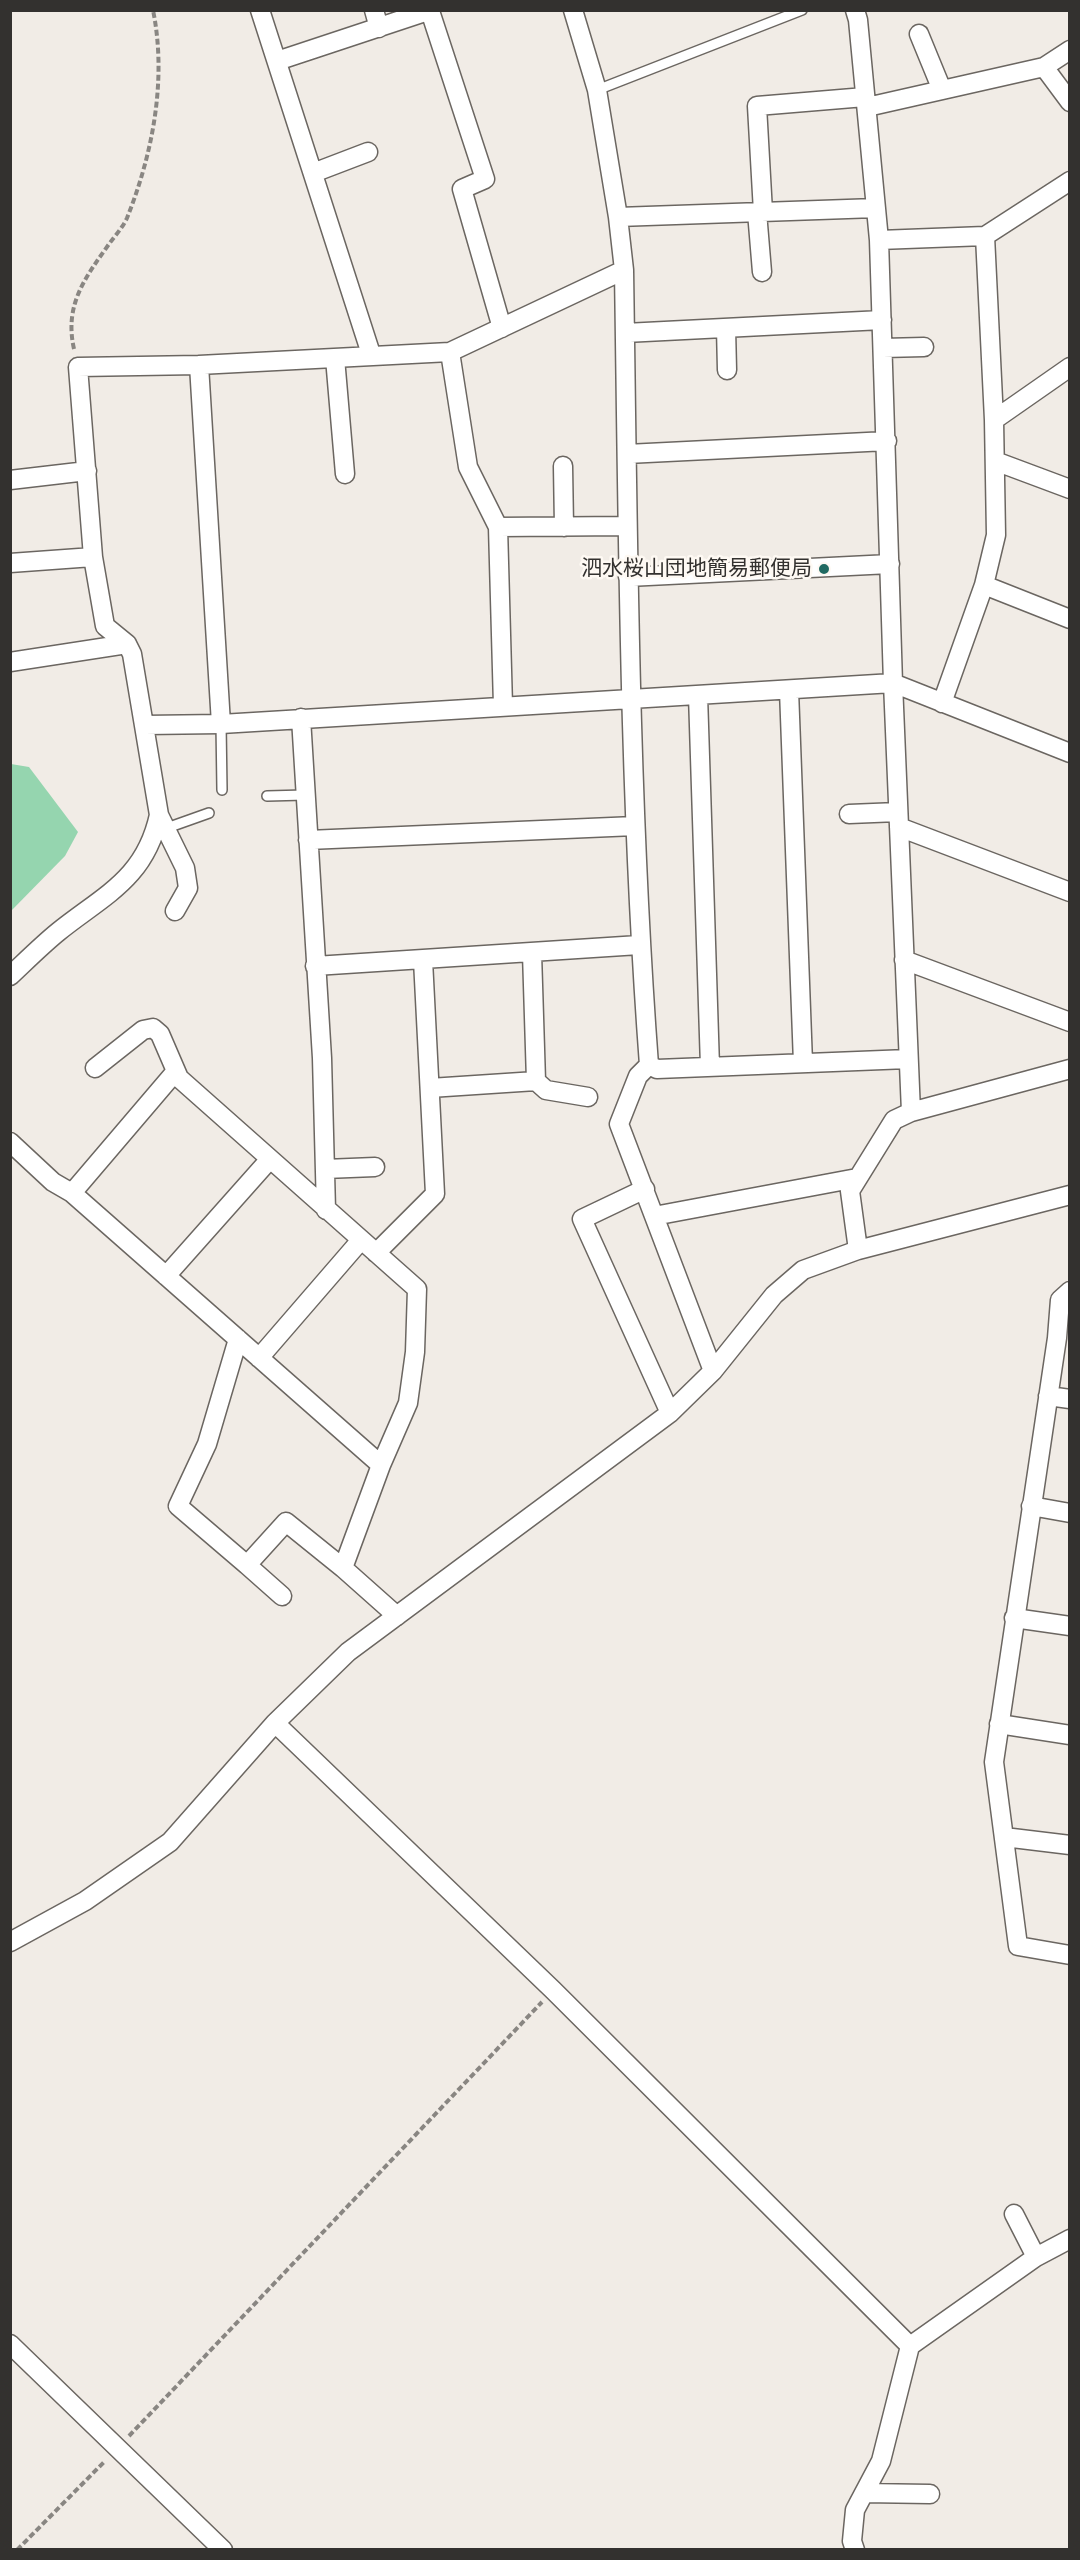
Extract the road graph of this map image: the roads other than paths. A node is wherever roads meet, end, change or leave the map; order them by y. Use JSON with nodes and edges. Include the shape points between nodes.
{"nodes":[{"id":1,"x":261,"y":10,"type":"edge"},
{"id":2,"x":573,"y":10,"type":"edge"},
{"id":3,"x":802,"y":10,"type":"edge"},
{"id":4,"x":855,"y":10,"type":"edge"},
{"id":5,"x":430,"y":11,"type":"edge"},
{"id":6,"x":376,"y":19,"type":"edge"},
{"id":7,"x":919,"y":34,"type":"dead end"},
{"id":8,"x":1070,"y":50,"type":"edge"},
{"id":9,"x":277,"y":61,"type":"junction"},
{"id":10,"x":1044,"y":67,"type":"junction"},
{"id":11,"x":597,"y":90,"type":"junction"},
{"id":12,"x":942,"y":90,"type":"junction"},
{"id":13,"x":866,"y":102,"type":"junction"},
{"id":14,"x":1070,"y":102,"type":"edge"},
{"id":15,"x":368,"y":152,"type":"dead end"},
{"id":16,"x":313,"y":173,"type":"junction"},
{"id":17,"x":1070,"y":181,"type":"edge"},
{"id":18,"x":876,"y":208,"type":"junction"},
{"id":19,"x":760,"y":212,"type":"junction"},
{"id":20,"x":618,"y":217,"type":"junction"},
{"id":21,"x":985,"y":236,"type":"junction"},
{"id":22,"x":879,"y":240,"type":"junction"},
{"id":23,"x":624,"y":270,"type":"junction"},
{"id":24,"x":762,"y":272,"type":"dead end"},
{"id":25,"x":882,"y":320,"type":"junction"},
{"id":26,"x":502,"y":328,"type":"junction"},
{"id":27,"x":726,"y":328,"type":"junction"},
{"id":28,"x":625,"y":333,"type":"junction"},
{"id":29,"x":924,"y":347,"type":"dead end"},
{"id":30,"x":883,"y":348,"type":"junction"},
{"id":31,"x":450,"y":352,"type":"junction"},
{"id":32,"x":371,"y":354,"type":"junction"},
{"id":33,"x":335,"y":358,"type":"junction"},
{"id":34,"x":199,"y":365,"type":"junction"},
{"id":35,"x":1070,"y":367,"type":"edge"},
{"id":36,"x":727,"y":370,"type":"dead end"},
{"id":37,"x":994,"y":420,"type":"junction"},
{"id":38,"x":887,"y":441,"type":"junction"},
{"id":39,"x":627,"y":454,"type":"junction"},
{"id":40,"x":995,"y":461,"type":"junction"},
{"id":41,"x":563,"y":466,"type":"dead end"},
{"id":42,"x":87,"y":471,"type":"junction"},
{"id":43,"x":345,"y":474,"type":"dead end"},
{"id":44,"x":10,"y":480,"type":"edge"},
{"id":45,"x":1070,"y":489,"type":"edge"},
{"id":46,"x":627,"y":526,"type":"junction"},
{"id":47,"x":498,"y":527,"type":"junction"},
{"id":48,"x":564,"y":527,"type":"junction"},
{"id":49,"x":93,"y":556,"type":"junction"},
{"id":50,"x":10,"y":563,"type":"edge"},
{"id":51,"x":890,"y":564,"type":"junction"},
{"id":52,"x":628,"y":577,"type":"junction"},
{"id":53,"x":984,"y":585,"type":"junction"},
{"id":54,"x":1070,"y":619,"type":"edge"},
{"id":55,"x":126,"y":645,"type":"junction"},
{"id":56,"x":10,"y":662,"type":"edge"},
{"id":57,"x":893,"y":683,"type":"junction"},
{"id":58,"x":789,"y":690,"type":"junction"},
{"id":59,"x":698,"y":696,"type":"junction"},
{"id":60,"x":630,"y":700,"type":"junction"},
{"id":61,"x":942,"y":703,"type":"junction"},
{"id":62,"x":503,"y":706,"type":"junction"},
{"id":63,"x":301,"y":718,"type":"junction"},
{"id":64,"x":221,"y":724,"type":"junction"},
{"id":65,"x":145,"y":725,"type":"junction"},
{"id":66,"x":1070,"y":753,"type":"edge"},
{"id":67,"x":222,"y":790,"type":"dead end"},
{"id":68,"x":305,"y":795,"type":"junction"},
{"id":69,"x":267,"y":796,"type":"dead end"},
{"id":70,"x":209,"y":813,"type":"dead end"},
{"id":71,"x":849,"y":814,"type":"dead end"},
{"id":72,"x":898,"y":819,"type":"junction"},
{"id":73,"x":161,"y":823,"type":"junction"},
{"id":74,"x":635,"y":826,"type":"junction"},
{"id":75,"x":308,"y":840,"type":"junction"},
{"id":76,"x":1070,"y":892,"type":"edge"},
{"id":77,"x":175,"y":910,"type":"dead end"},
{"id":78,"x":639,"y":945,"type":"junction"},
{"id":79,"x":532,"y":953,"type":"junction"},
{"id":80,"x":423,"y":960,"type":"junction"},
{"id":81,"x":904,"y":960,"type":"junction"},
{"id":82,"x":315,"y":966,"type":"junction"},
{"id":83,"x":10,"y":976,"type":"edge"},
{"id":84,"x":1070,"y":1022,"type":"edge"},
{"id":85,"x":908,"y":1059,"type":"junction"},
{"id":86,"x":803,"y":1063,"type":"junction"},
{"id":87,"x":649,"y":1065,"type":"junction"},
{"id":88,"x":710,"y":1067,"type":"junction"},
{"id":89,"x":95,"y":1068,"type":"dead end"},
{"id":90,"x":1070,"y":1070,"type":"edge"},
{"id":91,"x":176,"y":1071,"type":"junction"},
{"id":92,"x":536,"y":1081,"type":"junction"},
{"id":93,"x":430,"y":1088,"type":"junction"},
{"id":94,"x":588,"y":1097,"type":"dead end"},
{"id":95,"x":911,"y":1112,"type":"junction"},
{"id":96,"x":10,"y":1142,"type":"edge"},
{"id":97,"x":270,"y":1159,"type":"junction"},
{"id":98,"x":375,"y":1167,"type":"dead end"},
{"id":99,"x":325,"y":1169,"type":"junction"},
{"id":100,"x":857,"y":1178,"type":"junction"},
{"id":101,"x":645,"y":1190,"type":"junction"},
{"id":102,"x":72,"y":1193,"type":"junction"},
{"id":103,"x":1070,"y":1195,"type":"edge"},
{"id":104,"x":326,"y":1210,"type":"junction"},
{"id":105,"x":654,"y":1216,"type":"junction"},
{"id":106,"x":361,"y":1240,"type":"junction"},
{"id":107,"x":858,"y":1250,"type":"junction"},
{"id":108,"x":376,"y":1253,"type":"junction"},
{"id":109,"x":166,"y":1276,"type":"junction"},
{"id":110,"x":1070,"y":1291,"type":"edge"},
{"id":111,"x":238,"y":1339,"type":"junction"},
{"id":112,"x":260,"y":1358,"type":"junction"},
{"id":113,"x":713,"y":1371,"type":"junction"},
{"id":114,"x":1048,"y":1396,"type":"junction"},
{"id":115,"x":1070,"y":1399,"type":"edge"},
{"id":116,"x":670,"y":1413,"type":"junction"},
{"id":117,"x":381,"y":1466,"type":"junction"},
{"id":118,"x":1031,"y":1506,"type":"junction"},
{"id":119,"x":1070,"y":1513,"type":"edge"},
{"id":120,"x":248,"y":1565,"type":"junction"},
{"id":121,"x":343,"y":1568,"type":"junction"},
{"id":122,"x":282,"y":1596,"type":"dead end"},
{"id":123,"x":398,"y":1616,"type":"junction"},
{"id":124,"x":1014,"y":1618,"type":"junction"},
{"id":125,"x":1070,"y":1626,"type":"edge"},
{"id":126,"x":275,"y":1723,"type":"junction"},
{"id":127,"x":999,"y":1724,"type":"junction"},
{"id":128,"x":1070,"y":1735,"type":"edge"},
{"id":129,"x":1004,"y":1837,"type":"junction"},
{"id":130,"x":1070,"y":1845,"type":"edge"},
{"id":131,"x":10,"y":1942,"type":"edge"},
{"id":132,"x":1070,"y":1954,"type":"edge"},
{"id":133,"x":1014,"y":2214,"type":"dead end"},
{"id":134,"x":1070,"y":2239,"type":"edge"},
{"id":135,"x":1036,"y":2257,"type":"junction"},
{"id":136,"x":10,"y":2344,"type":"edge"},
{"id":137,"x":910,"y":2346,"type":"junction"},
{"id":138,"x":864,"y":2493,"type":"junction"},
{"id":139,"x":930,"y":2494,"type":"dead end"},
{"id":140,"x":223,"y":2550,"type":"edge"},
{"id":141,"x":855,"y":2550,"type":"edge"}],
"edges":[{"from":1,"to":9,"type":"street"},
{"from":2,"to":11,"type":"street"},
{"from":3,"to":11,"type":"lane"},
{"from":4,"to":13,"type":"street"},
{"from":5,"to":6,"type":"street"},
{"from":5,"to":26,"type":"street","via":[[485,179],[462,189]]},
{"from":6,"to":9,"type":"street"},
{"from":7,"to":12,"type":"street"},
{"from":8,"to":10,"type":"street"},
{"from":9,"to":16,"type":"street"},
{"from":10,"to":12,"type":"street"},
{"from":10,"to":14,"type":"street"},
{"from":11,"to":20,"type":"street"},
{"from":12,"to":13,"type":"street"},
{"from":13,"to":18,"type":"street"},
{"from":13,"to":19,"type":"street","via":[[757,106]]},
{"from":15,"to":16,"type":"street"},
{"from":16,"to":32,"type":"street"},
{"from":17,"to":21,"type":"street"},
{"from":18,"to":19,"type":"street"},
{"from":18,"to":22,"type":"street"},
{"from":19,"to":20,"type":"street"},
{"from":19,"to":24,"type":"street"},
{"from":20,"to":23,"type":"street"},
{"from":21,"to":22,"type":"street"},
{"from":21,"to":37,"type":"street"},
{"from":22,"to":25,"type":"street"},
{"from":23,"to":26,"type":"street"},
{"from":23,"to":28,"type":"street"},
{"from":25,"to":27,"type":"street"},
{"from":25,"to":30,"type":"street"},
{"from":26,"to":31,"type":"street"},
{"from":27,"to":28,"type":"street"},
{"from":27,"to":36,"type":"street"},
{"from":28,"to":39,"type":"street"},
{"from":29,"to":30,"type":"street"},
{"from":30,"to":38,"type":"street"},
{"from":31,"to":32,"type":"street"},
{"from":31,"to":47,"type":"street","via":[[468,467]]},
{"from":32,"to":33,"type":"street"},
{"from":33,"to":34,"type":"street"},
{"from":33,"to":43,"type":"street"},
{"from":34,"to":42,"type":"street","via":[[78,367]]},
{"from":34,"to":64,"type":"street"},
{"from":35,"to":37,"type":"street"},
{"from":37,"to":40,"type":"street"},
{"from":38,"to":39,"type":"street"},
{"from":38,"to":51,"type":"street"},
{"from":39,"to":46,"type":"street"},
{"from":40,"to":45,"type":"street"},
{"from":40,"to":53,"type":"street","via":[[996,536]]},
{"from":41,"to":48,"type":"street"},
{"from":42,"to":44,"type":"street"},
{"from":42,"to":49,"type":"street"},
{"from":46,"to":48,"type":"street"},
{"from":46,"to":52,"type":"street"},
{"from":47,"to":48,"type":"street"},
{"from":47,"to":62,"type":"street"},
{"from":49,"to":50,"type":"street"},
{"from":49,"to":55,"type":"street","via":[[105,626]]},
{"from":51,"to":52,"type":"street"},
{"from":51,"to":57,"type":"street"},
{"from":52,"to":60,"type":"street"},
{"from":53,"to":54,"type":"street"},
{"from":53,"to":61,"type":"street"},
{"from":55,"to":56,"type":"street"},
{"from":55,"to":65,"type":"street","via":[[132,654]]},
{"from":57,"to":58,"type":"street"},
{"from":57,"to":61,"type":"street"},
{"from":57,"to":72,"type":"street"},
{"from":58,"to":59,"type":"street"},
{"from":58,"to":86,"type":"street"},
{"from":59,"to":60,"type":"street"},
{"from":59,"to":88,"type":"street"},
{"from":60,"to":62,"type":"street"},
{"from":60,"to":74,"type":"street"},
{"from":61,"to":66,"type":"street"},
{"from":62,"to":63,"type":"street"},
{"from":63,"to":64,"type":"street"},
{"from":63,"to":68,"type":"street"},
{"from":64,"to":65,"type":"street"},
{"from":64,"to":67,"type":"lane"},
{"from":65,"to":73,"type":"street"},
{"from":68,"to":69,"type":"lane"},
{"from":68,"to":75,"type":"street"},
{"from":70,"to":73,"type":"lane"},
{"from":71,"to":72,"type":"street"},
{"from":72,"to":76,"type":"street"},
{"from":72,"to":81,"type":"street"},
{"from":73,"to":77,"type":"street","via":[[185,868],[188,888]]},
{"from":73,"to":83,"type":"street","via":[[119,887],[58,932]]},
{"from":74,"to":75,"type":"street"},
{"from":74,"to":78,"type":"street"},
{"from":75,"to":82,"type":"street"},
{"from":78,"to":79,"type":"street"},
{"from":78,"to":87,"type":"street"},
{"from":79,"to":80,"type":"street"},
{"from":79,"to":92,"type":"street"},
{"from":80,"to":82,"type":"street"},
{"from":80,"to":93,"type":"street"},
{"from":81,"to":84,"type":"street"},
{"from":81,"to":85,"type":"street"},
{"from":82,"to":99,"type":"street"},
{"from":85,"to":86,"type":"street"},
{"from":85,"to":95,"type":"street"},
{"from":86,"to":88,"type":"street"},
{"from":87,"to":88,"type":"street","via":[[657,1069]]},
{"from":87,"to":101,"type":"street","via":[[638,1076],[619,1124]]},
{"from":89,"to":91,"type":"street","via":[[143,1030],[153,1028],[160,1034]]},
{"from":90,"to":95,"type":"street"},
{"from":91,"to":97,"type":"street","via":[[179,1078]]},
{"from":91,"to":102,"type":"street"},
{"from":92,"to":93,"type":"street"},
{"from":92,"to":94,"type":"street","via":[[546,1090]]},
{"from":93,"to":108,"type":"street","via":[[435,1194]]},
{"from":95,"to":100,"type":"street","via":[[894,1120]]},
{"from":96,"to":102,"type":"street","via":[[53,1182]]},
{"from":97,"to":104,"type":"street"},
{"from":97,"to":109,"type":"street"},
{"from":98,"to":99,"type":"street"},
{"from":99,"to":104,"type":"street"},
{"from":100,"to":105,"type":"street"},
{"from":100,"to":107,"type":"street","via":[[850,1191]]},
{"from":101,"to":105,"type":"street"},
{"from":101,"to":116,"type":"street","via":[[582,1219]]},
{"from":102,"to":109,"type":"street"},
{"from":103,"to":107,"type":"street"},
{"from":104,"to":106,"type":"street"},
{"from":105,"to":113,"type":"street"},
{"from":106,"to":108,"type":"street"},
{"from":106,"to":112,"type":"street"},
{"from":107,"to":113,"type":"street","via":[[803,1270],[774,1294]]},
{"from":108,"to":117,"type":"street","via":[[417,1289],[415,1353],[408,1403]]},
{"from":109,"to":111,"type":"street"},
{"from":110,"to":114,"type":"street","via":[[1060,1300]]},
{"from":111,"to":112,"type":"street"},
{"from":111,"to":120,"type":"street","via":[[207,1444],[178,1506]]},
{"from":112,"to":117,"type":"street"},
{"from":113,"to":116,"type":"street"},
{"from":114,"to":115,"type":"street"},
{"from":114,"to":118,"type":"street"},
{"from":116,"to":123,"type":"street"},
{"from":117,"to":121,"type":"street"},
{"from":118,"to":119,"type":"street"},
{"from":118,"to":124,"type":"street"},
{"from":120,"to":121,"type":"street","via":[[286,1522]]},
{"from":120,"to":122,"type":"street"},
{"from":121,"to":123,"type":"street"},
{"from":123,"to":126,"type":"street","via":[[348,1652]]},
{"from":124,"to":125,"type":"street"},
{"from":124,"to":127,"type":"street"},
{"from":126,"to":131,"type":"street","via":[[170,1842],[85,1901]]},
{"from":126,"to":137,"type":"street","via":[[553,1990]]},
{"from":127,"to":128,"type":"street"},
{"from":127,"to":129,"type":"street","via":[[994,1762]]},
{"from":129,"to":130,"type":"street"},
{"from":129,"to":132,"type":"street","via":[[1018,1946]]},
{"from":133,"to":135,"type":"street"},
{"from":134,"to":135,"type":"street"},
{"from":135,"to":137,"type":"street"},
{"from":136,"to":140,"type":"street"},
{"from":137,"to":138,"type":"street","via":[[881,2461]]},
{"from":138,"to":139,"type":"street"},
{"from":138,"to":141,"type":"street","via":[[855,2510]]}]}
